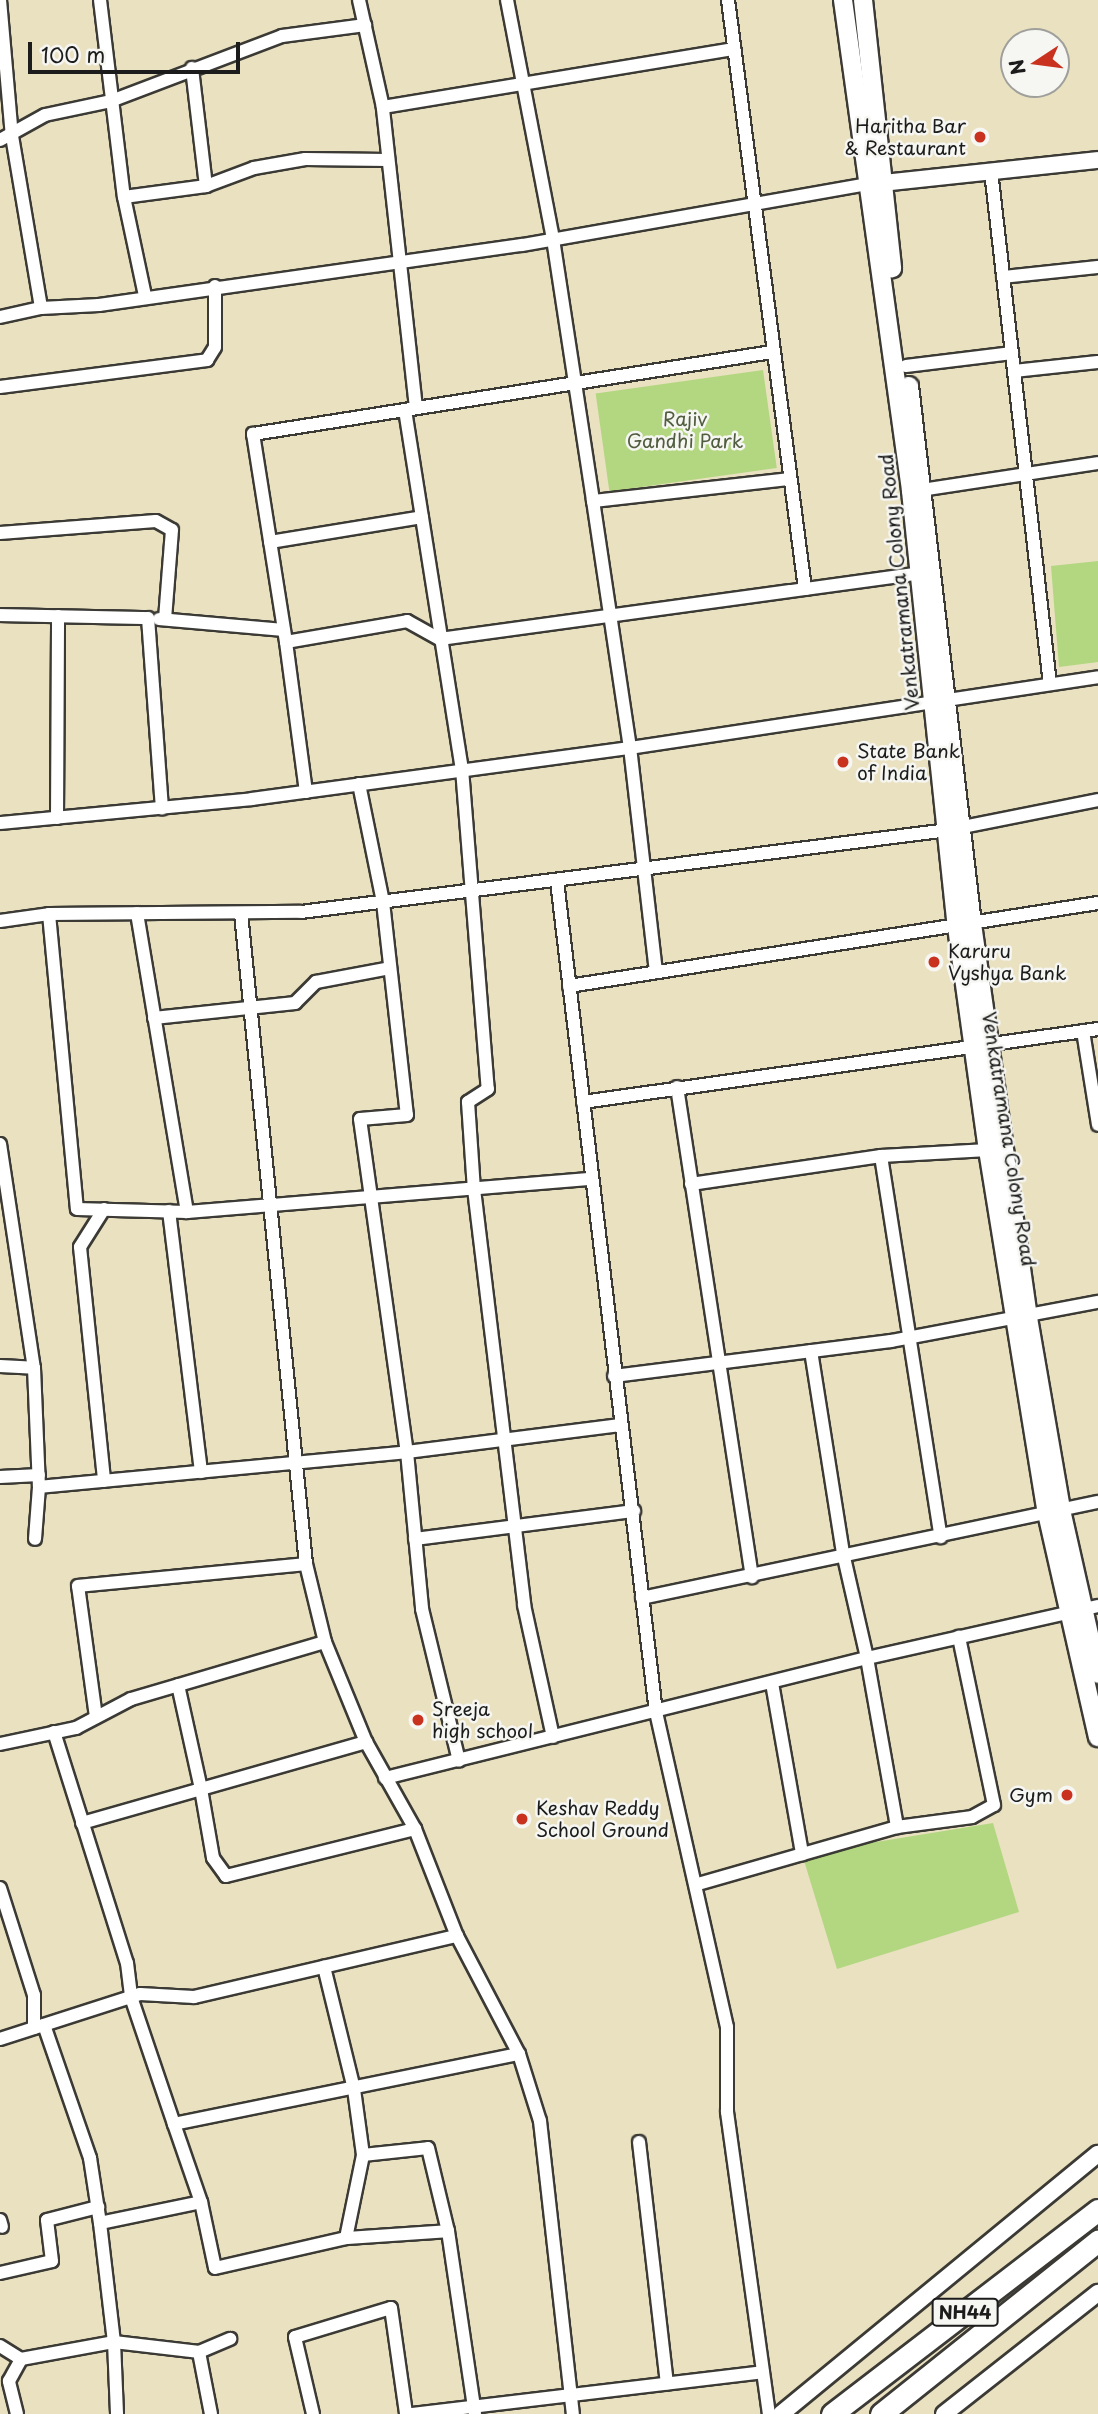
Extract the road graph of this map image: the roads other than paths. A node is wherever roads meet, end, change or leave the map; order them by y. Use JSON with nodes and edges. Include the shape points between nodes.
{"nodes":[{"id":1,"x":0,"y":0,"type":"edge"},
{"id":2,"x":100,"y":0,"type":"edge"},
{"id":3,"x":507,"y":0,"type":"edge"},
{"id":4,"x":728,"y":0,"type":"edge"},
{"id":5,"x":843,"y":0,"type":"edge"},
{"id":6,"x":863,"y":0,"type":"edge"},
{"id":7,"x":364,"y":1,"type":"edge"},
{"id":8,"x":365,"y":25,"type":"junction"},
{"id":9,"x":734,"y":49,"type":"junction"},
{"id":10,"x":192,"y":68,"type":"junction"},
{"id":11,"x":521,"y":84,"type":"junction"},
{"id":12,"x":111,"y":101,"type":"junction"},
{"id":13,"x":383,"y":107,"type":"junction"},
{"id":14,"x":6,"y":138,"type":"edge"},
{"id":15,"x":388,"y":160,"type":"junction"},
{"id":16,"x":1098,"y":160,"type":"edge"},
{"id":17,"x":991,"y":171,"type":"junction"},
{"id":18,"x":873,"y":184,"type":"junction"},
{"id":19,"x":206,"y":187,"type":"junction"},
{"id":20,"x":124,"y":197,"type":"junction"},
{"id":21,"x":755,"y":201,"type":"junction"},
{"id":22,"x":553,"y":239,"type":"junction"},
{"id":23,"x":398,"y":261,"type":"junction"},
{"id":24,"x":1098,"y":267,"type":"edge"},
{"id":25,"x":1003,"y":277,"type":"junction"},
{"id":26,"x":215,"y":286,"type":"junction"},
{"id":27,"x":145,"y":296,"type":"junction"},
{"id":28,"x":41,"y":308,"type":"junction"},
{"id":29,"x":0,"y":317,"type":"edge"},
{"id":30,"x":772,"y":352,"type":"junction"},
{"id":31,"x":1012,"y":353,"type":"junction"},
{"id":32,"x":1098,"y":362,"type":"edge"},
{"id":33,"x":906,"y":366,"type":"junction"},
{"id":34,"x":1014,"y":372,"type":"junction"},
{"id":35,"x":577,"y":383,"type":"junction"},
{"id":36,"x":0,"y":387,"type":"edge"},
{"id":37,"x":410,"y":409,"type":"junction"},
{"id":38,"x":1098,"y":463,"type":"edge"},
{"id":39,"x":1026,"y":474,"type":"junction"},
{"id":40,"x":789,"y":479,"type":"junction"},
{"id":41,"x":918,"y":490,"type":"junction"},
{"id":42,"x":593,"y":501,"type":"junction"},
{"id":43,"x":422,"y":517,"type":"junction"},
{"id":44,"x":0,"y":533,"type":"edge"},
{"id":45,"x":270,"y":542,"type":"junction"},
{"id":46,"x":921,"y":573,"type":"junction"},
{"id":47,"x":805,"y":589,"type":"junction"},
{"id":48,"x":612,"y":614,"type":"junction"},
{"id":49,"x":0,"y":615,"type":"edge"},
{"id":50,"x":58,"y":616,"type":"junction"},
{"id":51,"x":148,"y":618,"type":"junction"},
{"id":52,"x":165,"y":619,"type":"junction"},
{"id":53,"x":285,"y":636,"type":"junction"},
{"id":54,"x":440,"y":639,"type":"junction"},
{"id":55,"x":1098,"y":677,"type":"edge"},
{"id":56,"x":1050,"y":684,"type":"junction"},
{"id":57,"x":942,"y":703,"type":"junction"},
{"id":58,"x":630,"y":748,"type":"junction"},
{"id":59,"x":462,"y":769,"type":"junction"},
{"id":60,"x":359,"y":784,"type":"junction"},
{"id":61,"x":306,"y":792,"type":"junction"},
{"id":62,"x":1098,"y":800,"type":"edge"},
{"id":63,"x":162,"y":808,"type":"junction"},
{"id":64,"x":57,"y":818,"type":"junction"},
{"id":65,"x":0,"y":823,"type":"edge"},
{"id":66,"x":956,"y":828,"type":"junction"},
{"id":67,"x":645,"y":869,"type":"junction"},
{"id":68,"x":557,"y":881,"type":"junction"},
{"id":69,"x":472,"y":891,"type":"junction"},
{"id":70,"x":383,"y":902,"type":"junction"},
{"id":71,"x":1098,"y":903,"type":"edge"},
{"id":72,"x":137,"y":913,"type":"junction"},
{"id":73,"x":241,"y":913,"type":"junction"},
{"id":74,"x":49,"y":914,"type":"junction"},
{"id":75,"x":0,"y":921,"type":"edge"},
{"id":76,"x":964,"y":926,"type":"junction"},
{"id":77,"x":390,"y":968,"type":"junction"},
{"id":78,"x":656,"y":972,"type":"junction"},
{"id":79,"x":569,"y":986,"type":"junction"},
{"id":80,"x":250,"y":1008,"type":"junction"},
{"id":81,"x":154,"y":1018,"type":"junction"},
{"id":82,"x":1098,"y":1029,"type":"edge"},
{"id":83,"x":1083,"y":1031,"type":"junction"},
{"id":84,"x":982,"y":1047,"type":"junction"},
{"id":85,"x":677,"y":1087,"type":"junction"},
{"id":86,"x":583,"y":1102,"type":"junction"},
{"id":87,"x":1098,"y":1125,"type":"edge"},
{"id":88,"x":0,"y":1144,"type":"edge"},
{"id":89,"x":988,"y":1150,"type":"junction"},
{"id":90,"x":881,"y":1156,"type":"junction"},
{"id":91,"x":592,"y":1179,"type":"junction"},
{"id":92,"x":691,"y":1184,"type":"junction"},
{"id":93,"x":474,"y":1189,"type":"junction"},
{"id":94,"x":4,"y":1194,"type":"edge"},
{"id":95,"x":371,"y":1199,"type":"junction"},
{"id":96,"x":270,"y":1206,"type":"junction"},
{"id":97,"x":104,"y":1209,"type":"junction"},
{"id":98,"x":169,"y":1211,"type":"junction"},
{"id":99,"x":187,"y":1212,"type":"junction"},
{"id":100,"x":1098,"y":1302,"type":"edge"},
{"id":101,"x":1022,"y":1319,"type":"junction"},
{"id":102,"x":907,"y":1338,"type":"junction"},
{"id":103,"x":811,"y":1351,"type":"junction"},
{"id":104,"x":718,"y":1363,"type":"junction"},
{"id":105,"x":0,"y":1366,"type":"edge"},
{"id":106,"x":34,"y":1368,"type":"junction"},
{"id":107,"x":614,"y":1376,"type":"junction"},
{"id":108,"x":620,"y":1425,"type":"junction"},
{"id":109,"x":507,"y":1439,"type":"junction"},
{"id":110,"x":407,"y":1452,"type":"junction"},
{"id":111,"x":296,"y":1463,"type":"junction"},
{"id":112,"x":201,"y":1472,"type":"junction"},
{"id":113,"x":0,"y":1477,"type":"edge"},
{"id":114,"x":39,"y":1481,"type":"junction"},
{"id":115,"x":104,"y":1481,"type":"junction"},
{"id":116,"x":1098,"y":1502,"type":"edge"},
{"id":117,"x":634,"y":1510,"type":"junction"},
{"id":118,"x":1054,"y":1512,"type":"junction"},
{"id":119,"x":516,"y":1523,"type":"junction"},
{"id":120,"x":942,"y":1536,"type":"junction"},
{"id":121,"x":35,"y":1539,"type":"dead end"},
{"id":122,"x":415,"y":1539,"type":"junction"},
{"id":123,"x":843,"y":1553,"type":"junction"},
{"id":124,"x":306,"y":1564,"type":"junction"},
{"id":125,"x":752,"y":1577,"type":"junction"},
{"id":126,"x":642,"y":1598,"type":"junction"},
{"id":127,"x":1082,"y":1610,"type":"edge"},
{"id":128,"x":959,"y":1637,"type":"junction"},
{"id":129,"x":325,"y":1642,"type":"junction"},
{"id":130,"x":867,"y":1658,"type":"junction"},
{"id":131,"x":1098,"y":1674,"type":"edge"},
{"id":132,"x":772,"y":1683,"type":"junction"},
{"id":133,"x":178,"y":1685,"type":"junction"},
{"id":134,"x":1094,"y":1709,"type":"edge"},
{"id":135,"x":656,"y":1712,"type":"junction"},
{"id":136,"x":96,"y":1717,"type":"junction"},
{"id":137,"x":54,"y":1732,"type":"junction"},
{"id":138,"x":553,"y":1737,"type":"junction"},
{"id":139,"x":1098,"y":1737,"type":"edge"},
{"id":140,"x":366,"y":1742,"type":"junction"},
{"id":141,"x":0,"y":1744,"type":"edge"},
{"id":142,"x":459,"y":1761,"type":"junction"},
{"id":143,"x":386,"y":1778,"type":"junction"},
{"id":144,"x":201,"y":1789,"type":"junction"},
{"id":145,"x":82,"y":1823,"type":"junction"},
{"id":146,"x":897,"y":1827,"type":"junction"},
{"id":147,"x":415,"y":1829,"type":"junction"},
{"id":148,"x":802,"y":1854,"type":"junction"},
{"id":149,"x":698,"y":1884,"type":"junction"},
{"id":150,"x":0,"y":1888,"type":"edge"},
{"id":151,"x":457,"y":1936,"type":"junction"},
{"id":152,"x":324,"y":1967,"type":"junction"},
{"id":153,"x":131,"y":1997,"type":"junction"},
{"id":154,"x":39,"y":2027,"type":"junction"},
{"id":155,"x":0,"y":2039,"type":"edge"},
{"id":156,"x":519,"y":2054,"type":"junction"},
{"id":157,"x":355,"y":2088,"type":"junction"},
{"id":158,"x":174,"y":2124,"type":"junction"},
{"id":159,"x":639,"y":2142,"type":"dead end"},
{"id":160,"x":1098,"y":2154,"type":"edge"},
{"id":161,"x":363,"y":2155,"type":"junction"},
{"id":162,"x":201,"y":2202,"type":"junction"},
{"id":163,"x":98,"y":2207,"type":"junction"},
{"id":164,"x":1098,"y":2210,"type":"edge"},
{"id":165,"x":100,"y":2223,"type":"junction"},
{"id":166,"x":448,"y":2231,"type":"junction"},
{"id":167,"x":346,"y":2238,"type":"junction"},
{"id":168,"x":1098,"y":2241,"type":"edge"},
{"id":169,"x":0,"y":2273,"type":"edge"},
{"id":170,"x":1098,"y":2293,"type":"edge"},
{"id":171,"x":230,"y":2339,"type":"dead end"},
{"id":172,"x":114,"y":2342,"type":"junction"},
{"id":173,"x":0,"y":2346,"type":"edge"},
{"id":174,"x":199,"y":2352,"type":"junction"},
{"id":175,"x":21,"y":2359,"type":"junction"},
{"id":176,"x":762,"y":2372,"type":"junction"},
{"id":177,"x":667,"y":2383,"type":"junction"},
{"id":178,"x":571,"y":2393,"type":"junction"},
{"id":179,"x":475,"y":2409,"type":"edge"},
{"id":180,"x":17,"y":2414,"type":"edge"},
{"id":181,"x":117,"y":2414,"type":"edge"},
{"id":182,"x":211,"y":2414,"type":"edge"},
{"id":183,"x":313,"y":2414,"type":"edge"},
{"id":184,"x":406,"y":2414,"type":"edge"},
{"id":185,"x":412,"y":2414,"type":"edge"},
{"id":186,"x":573,"y":2414,"type":"edge"},
{"id":187,"x":769,"y":2414,"type":"edge"},
{"id":188,"x":781,"y":2414,"type":"edge"},
{"id":189,"x":832,"y":2414,"type":"edge"},
{"id":190,"x":881,"y":2414,"type":"edge"},
{"id":191,"x":944,"y":2414,"type":"edge"}],
"edges":[{"from":1,"to":14,"type":"street"},
{"from":2,"to":12,"type":"street"},
{"from":3,"to":11,"type":"street"},
{"from":4,"to":9,"type":"street"},
{"from":5,"to":18,"type":"main road","name":"Venkatramana Colony Road"},
{"from":6,"to":18,"type":"main road"},
{"from":7,"to":8,"type":"street"},
{"from":8,"to":10,"type":"street","via":[[282,36]]},
{"from":8,"to":13,"type":"street"},
{"from":9,"to":11,"type":"street"},
{"from":9,"to":21,"type":"street"},
{"from":10,"to":12,"type":"street"},
{"from":10,"to":19,"type":"street"},
{"from":11,"to":13,"type":"street"},
{"from":11,"to":22,"type":"street"},
{"from":12,"to":14,"type":"street","via":[[45,115]]},
{"from":12,"to":20,"type":"street"},
{"from":13,"to":15,"type":"street"},
{"from":14,"to":28,"type":"street"},
{"from":15,"to":19,"type":"street","via":[[305,159],[254,168]]},
{"from":15,"to":23,"type":"street"},
{"from":16,"to":17,"type":"street"},
{"from":17,"to":18,"type":"street"},
{"from":17,"to":25,"type":"street"},
{"from":18,"to":21,"type":"street"},
{"from":18,"to":33,"type":"main road"},
{"from":18,"to":41,"type":"main road","name":"Venkatramana Colony Road"},
{"from":19,"to":20,"type":"street"},
{"from":20,"to":27,"type":"street"},
{"from":21,"to":22,"type":"street"},
{"from":21,"to":30,"type":"street"},
{"from":22,"to":23,"type":"street"},
{"from":22,"to":35,"type":"street"},
{"from":23,"to":26,"type":"street"},
{"from":23,"to":37,"type":"street"},
{"from":24,"to":25,"type":"street"},
{"from":25,"to":31,"type":"street"},
{"from":26,"to":27,"type":"street"},
{"from":26,"to":36,"type":"street","via":[[215,346],[207,360]]},
{"from":27,"to":28,"type":"street","via":[[99,305]]},
{"from":28,"to":29,"type":"street"},
{"from":30,"to":35,"type":"street"},
{"from":30,"to":40,"type":"street"},
{"from":31,"to":33,"type":"street"},
{"from":31,"to":34,"type":"street"},
{"from":32,"to":34,"type":"street"},
{"from":33,"to":41,"type":"main road"},
{"from":34,"to":39,"type":"street"},
{"from":35,"to":37,"type":"street"},
{"from":35,"to":42,"type":"street"},
{"from":37,"to":43,"type":"street"},
{"from":37,"to":45,"type":"street","via":[[253,434]]},
{"from":38,"to":39,"type":"street"},
{"from":39,"to":41,"type":"street"},
{"from":39,"to":56,"type":"street"},
{"from":40,"to":42,"type":"street"},
{"from":40,"to":47,"type":"street"},
{"from":41,"to":46,"type":"main road","name":"Venkatramana Colony Road"},
{"from":41,"to":57,"type":"main road"},
{"from":42,"to":48,"type":"street"},
{"from":43,"to":45,"type":"street"},
{"from":43,"to":54,"type":"street"},
{"from":44,"to":52,"type":"street","via":[[156,521],[172,530]]},
{"from":45,"to":53,"type":"street"},
{"from":46,"to":47,"type":"street"},
{"from":46,"to":57,"type":"main road","name":"Venkatramana Colony Road"},
{"from":47,"to":48,"type":"street"},
{"from":48,"to":54,"type":"street"},
{"from":48,"to":58,"type":"street"},
{"from":49,"to":50,"type":"street"},
{"from":50,"to":51,"type":"street"},
{"from":50,"to":64,"type":"street"},
{"from":51,"to":52,"type":"street"},
{"from":51,"to":63,"type":"street"},
{"from":52,"to":53,"type":"street"},
{"from":53,"to":54,"type":"street","via":[[407,621]]},
{"from":53,"to":61,"type":"street"},
{"from":54,"to":59,"type":"street"},
{"from":55,"to":56,"type":"street"},
{"from":56,"to":57,"type":"street"},
{"from":57,"to":58,"type":"street"},
{"from":57,"to":66,"type":"main road","name":"Venkatramana Colony Road"},
{"from":58,"to":59,"type":"street"},
{"from":58,"to":67,"type":"street"},
{"from":59,"to":60,"type":"street"},
{"from":59,"to":69,"type":"street"},
{"from":60,"to":61,"type":"street"},
{"from":60,"to":70,"type":"street"},
{"from":61,"to":63,"type":"street"},
{"from":62,"to":66,"type":"street"},
{"from":63,"to":64,"type":"street"},
{"from":64,"to":65,"type":"street"},
{"from":66,"to":67,"type":"street"},
{"from":66,"to":76,"type":"main road","name":"Venkatramana Colony Road"},
{"from":67,"to":68,"type":"street"},
{"from":67,"to":78,"type":"street"},
{"from":68,"to":69,"type":"street"},
{"from":68,"to":79,"type":"street"},
{"from":69,"to":70,"type":"street"},
{"from":69,"to":93,"type":"street","via":[[488,1089],[468,1102]]},
{"from":70,"to":73,"type":"street","via":[[301,912]]},
{"from":70,"to":77,"type":"street"},
{"from":71,"to":76,"type":"street"},
{"from":72,"to":73,"type":"street"},
{"from":72,"to":74,"type":"street"},
{"from":72,"to":81,"type":"street"},
{"from":73,"to":80,"type":"street"},
{"from":74,"to":75,"type":"street"},
{"from":74,"to":97,"type":"street","via":[[77,1209]]},
{"from":76,"to":78,"type":"street"},
{"from":76,"to":84,"type":"main road","name":"Venkatramana Colony Road"},
{"from":77,"to":80,"type":"street","via":[[316,982],[295,1003]]},
{"from":77,"to":95,"type":"street","via":[[407,1115],[360,1119]]},
{"from":78,"to":79,"type":"street"},
{"from":79,"to":86,"type":"street"},
{"from":80,"to":81,"type":"street"},
{"from":80,"to":96,"type":"street"},
{"from":81,"to":99,"type":"street"},
{"from":82,"to":83,"type":"street"},
{"from":83,"to":84,"type":"street"},
{"from":83,"to":87,"type":"street"},
{"from":84,"to":85,"type":"street"},
{"from":84,"to":89,"type":"main road","name":"Venkatramana Colony Road"},
{"from":84,"to":101,"type":"main road"},
{"from":85,"to":86,"type":"street"},
{"from":85,"to":92,"type":"street"},
{"from":86,"to":91,"type":"street"},
{"from":88,"to":94,"type":"street"},
{"from":89,"to":90,"type":"street"},
{"from":89,"to":101,"type":"main road","name":"Venkatramana Colony Road"},
{"from":90,"to":92,"type":"street"},
{"from":90,"to":102,"type":"street"},
{"from":91,"to":93,"type":"street"},
{"from":91,"to":107,"type":"street"},
{"from":92,"to":104,"type":"street"},
{"from":93,"to":95,"type":"street"},
{"from":93,"to":109,"type":"street"},
{"from":94,"to":106,"type":"street"},
{"from":95,"to":96,"type":"street"},
{"from":95,"to":110,"type":"street"},
{"from":96,"to":99,"type":"street"},
{"from":96,"to":111,"type":"street"},
{"from":97,"to":98,"type":"street"},
{"from":97,"to":115,"type":"street","via":[[80,1247]]},
{"from":98,"to":99,"type":"street"},
{"from":98,"to":112,"type":"street"},
{"from":100,"to":101,"type":"street"},
{"from":101,"to":102,"type":"street"},
{"from":101,"to":118,"type":"main road","name":"Venkatramana Colony Road"},
{"from":102,"to":103,"type":"street"},
{"from":102,"to":120,"type":"street"},
{"from":103,"to":104,"type":"street"},
{"from":103,"to":123,"type":"street"},
{"from":104,"to":107,"type":"street"},
{"from":104,"to":125,"type":"street"},
{"from":105,"to":106,"type":"street"},
{"from":106,"to":114,"type":"street"},
{"from":107,"to":108,"type":"street"},
{"from":108,"to":109,"type":"street"},
{"from":108,"to":117,"type":"street"},
{"from":109,"to":110,"type":"street"},
{"from":109,"to":119,"type":"street"},
{"from":110,"to":111,"type":"street"},
{"from":110,"to":122,"type":"street"},
{"from":111,"to":112,"type":"street"},
{"from":111,"to":124,"type":"street"},
{"from":112,"to":115,"type":"street"},
{"from":113,"to":114,"type":"street"},
{"from":114,"to":115,"type":"street"},
{"from":114,"to":121,"type":"street"},
{"from":116,"to":118,"type":"street"},
{"from":117,"to":119,"type":"street"},
{"from":117,"to":126,"type":"street"},
{"from":118,"to":120,"type":"street"},
{"from":118,"to":127,"type":"main road","name":"Venkatramana Colony Road"},
{"from":119,"to":122,"type":"street"},
{"from":119,"to":138,"type":"street","via":[[524,1605]]},
{"from":120,"to":123,"type":"street"},
{"from":122,"to":142,"type":"street","via":[[422,1609]]},
{"from":123,"to":125,"type":"street"},
{"from":123,"to":130,"type":"street"},
{"from":124,"to":129,"type":"street"},
{"from":124,"to":136,"type":"street","via":[[78,1586]]},
{"from":125,"to":126,"type":"street"},
{"from":126,"to":135,"type":"street"},
{"from":127,"to":128,"type":"street"},
{"from":127,"to":131,"type":"main road"},
{"from":127,"to":134,"type":"main road","name":"Venkatramana Colony Road"},
{"from":128,"to":130,"type":"street"},
{"from":128,"to":146,"type":"street","via":[[994,1805],[972,1817]]},
{"from":129,"to":133,"type":"street"},
{"from":129,"to":140,"type":"street"},
{"from":130,"to":132,"type":"street"},
{"from":130,"to":146,"type":"street"},
{"from":132,"to":135,"type":"street"},
{"from":132,"to":148,"type":"street"},
{"from":133,"to":136,"type":"street","via":[[131,1699]]},
{"from":133,"to":144,"type":"street"},
{"from":134,"to":139,"type":"main road","name":"Venkatramana Colony Road"},
{"from":135,"to":138,"type":"street"},
{"from":135,"to":149,"type":"street"},
{"from":136,"to":137,"type":"street"},
{"from":137,"to":141,"type":"street"},
{"from":137,"to":145,"type":"street"},
{"from":138,"to":142,"type":"street"},
{"from":140,"to":143,"type":"street"},
{"from":140,"to":144,"type":"street"},
{"from":142,"to":143,"type":"street"},
{"from":143,"to":147,"type":"street"},
{"from":144,"to":145,"type":"street"},
{"from":144,"to":147,"type":"street","via":[[213,1858],[226,1876]]},
{"from":145,"to":153,"type":"street","via":[[127,1963]]},
{"from":146,"to":148,"type":"street"},
{"from":147,"to":151,"type":"street"},
{"from":148,"to":149,"type":"street"},
{"from":149,"to":176,"type":"street","via":[[727,2027],[727,2112]]},
{"from":150,"to":154,"type":"street","via":[[34,1995]]},
{"from":151,"to":152,"type":"street"},
{"from":151,"to":156,"type":"street"},
{"from":152,"to":153,"type":"street","via":[[194,1997]]},
{"from":152,"to":157,"type":"street"},
{"from":153,"to":154,"type":"street"},
{"from":153,"to":158,"type":"street"},
{"from":154,"to":155,"type":"street"},
{"from":154,"to":163,"type":"street","via":[[90,2158]]},
{"from":156,"to":157,"type":"street"},
{"from":156,"to":178,"type":"street","via":[[540,2121]]},
{"from":157,"to":158,"type":"street"},
{"from":157,"to":161,"type":"street"},
{"from":158,"to":162,"type":"street"},
{"from":159,"to":177,"type":"street"},
{"from":160,"to":188,"type":"street"},
{"from":161,"to":166,"type":"street","via":[[428,2148]]},
{"from":161,"to":167,"type":"street"},
{"from":162,"to":165,"type":"street"},
{"from":162,"to":167,"type":"street","via":[[215,2268]]},
{"from":163,"to":165,"type":"street"},
{"from":163,"to":169,"type":"street","via":[[47,2220],[52,2261]]},
{"from":164,"to":189,"type":"highway","number":"NH44"},
{"from":165,"to":172,"type":"street"},
{"from":166,"to":167,"type":"street"},
{"from":166,"to":179,"type":"street"},
{"from":168,"to":190,"type":"highway","number":"NH44"},
{"from":170,"to":191,"type":"street"},
{"from":171,"to":174,"type":"street"},
{"from":172,"to":174,"type":"street"},
{"from":172,"to":175,"type":"street"},
{"from":172,"to":181,"type":"street"},
{"from":173,"to":175,"type":"street"},
{"from":174,"to":182,"type":"street"},
{"from":175,"to":180,"type":"street","via":[[9,2381]]},
{"from":176,"to":177,"type":"street"},
{"from":176,"to":187,"type":"street"},
{"from":177,"to":178,"type":"street"},
{"from":178,"to":179,"type":"street"},
{"from":178,"to":186,"type":"street"},
{"from":179,"to":185,"type":"street"},
{"from":183,"to":184,"type":"street","via":[[295,2337],[391,2308]]}]}
